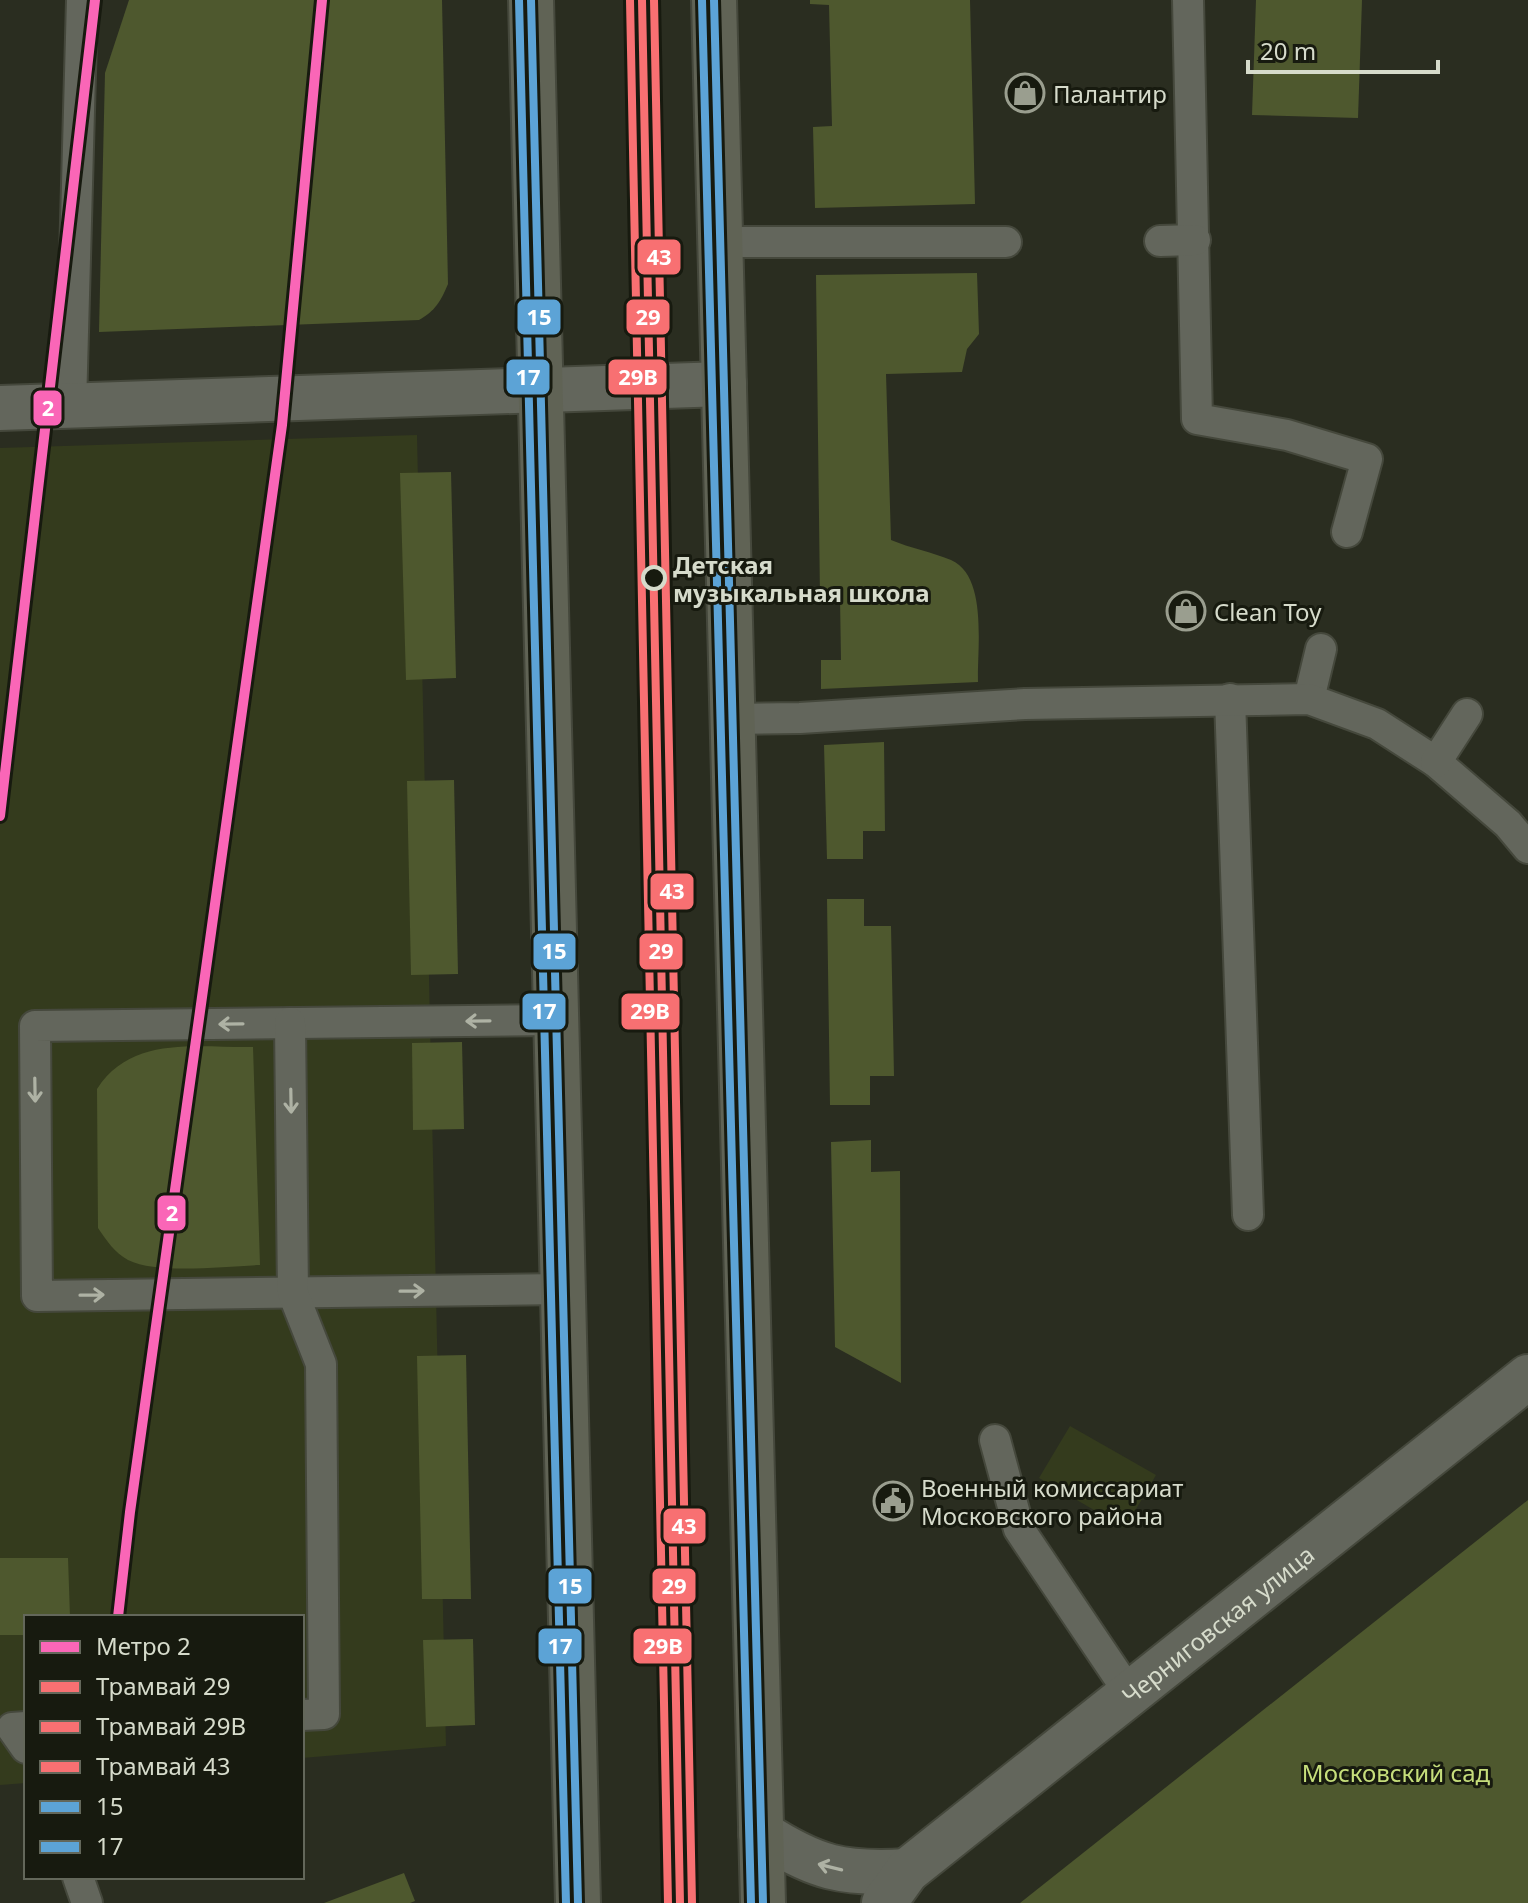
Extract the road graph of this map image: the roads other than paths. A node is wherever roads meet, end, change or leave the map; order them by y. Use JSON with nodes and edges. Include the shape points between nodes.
{"nodes":[{"id":1,"x":82,"y":0,"type":"edge"},
{"id":2,"x":531,"y":0,"type":"edge"},
{"id":3,"x":714,"y":0,"type":"edge"},
{"id":4,"x":1188,"y":0,"type":"edge"},
{"id":5,"x":1195,"y":240,"type":"junction"},
{"id":6,"x":1160,"y":241,"type":"dead end"},
{"id":7,"x":720,"y":242,"type":"junction"},
{"id":8,"x":1006,"y":242,"type":"dead end"},
{"id":9,"x":724,"y":384,"type":"junction"},
{"id":10,"x":541,"y":390,"type":"junction"},
{"id":11,"x":71,"y":406,"type":"junction"},
{"id":12,"x":0,"y":408,"type":"edge"},
{"id":13,"x":1347,"y":532,"type":"dead end"},
{"id":14,"x":1321,"y":649,"type":"dead end"},
{"id":15,"x":1230,"y":699,"type":"junction"},
{"id":16,"x":1309,"y":699,"type":"junction"},
{"id":17,"x":1467,"y":714,"type":"dead end"},
{"id":18,"x":733,"y":719,"type":"junction"},
{"id":19,"x":1436,"y":762,"type":"junction"},
{"id":20,"x":1528,"y":848,"type":"edge"},
{"id":21,"x":556,"y":1020,"type":"junction"},
{"id":22,"x":290,"y":1023,"type":"junction"},
{"id":23,"x":1248,"y":1215,"type":"dead end"},
{"id":24,"x":562,"y":1289,"type":"junction"},
{"id":25,"x":293,"y":1293,"type":"junction"},
{"id":26,"x":1528,"y":1377,"type":"edge"},
{"id":27,"x":995,"y":1440,"type":"dead end"},
{"id":28,"x":1130,"y":1694,"type":"junction"},
{"id":29,"x":304,"y":1715,"type":"edge"},
{"id":30,"x":761,"y":1833,"type":"junction"},
{"id":31,"x":79,"y":1879,"type":"edge"},
{"id":32,"x":896,"y":1887,"type":"edge"},
{"id":33,"x":87,"y":1903,"type":"edge"},
{"id":34,"x":578,"y":1903,"type":"edge"},
{"id":35,"x":763,"y":1903,"type":"edge"}],
"edges":[{"from":1,"to":11,"type":"lane"},
{"from":2,"to":10,"type":"main road"},
{"from":3,"to":7,"type":"main road"},
{"from":4,"to":5,"type":"lane"},
{"from":5,"to":6,"type":"lane"},
{"from":5,"to":13,"type":"lane","via":[[1197,419],[1287,435],[1367,459]]},
{"from":7,"to":8,"type":"lane"},
{"from":7,"to":9,"type":"main road"},
{"from":9,"to":10,"type":"street"},
{"from":9,"to":18,"type":"main road"},
{"from":10,"to":11,"type":"street"},
{"from":10,"to":21,"type":"main road"},
{"from":11,"to":12,"type":"street"},
{"from":14,"to":16,"type":"lane"},
{"from":15,"to":16,"type":"lane"},
{"from":15,"to":18,"type":"lane"},
{"from":15,"to":23,"type":"lane"},
{"from":16,"to":19,"type":"lane","via":[[1377,724]]},
{"from":17,"to":19,"type":"lane"},
{"from":18,"to":30,"type":"main road"},
{"from":19,"to":20,"type":"lane"},
{"from":21,"to":22,"type":"lane","one_way":true},
{"from":21,"to":24,"type":"main road"},
{"from":22,"to":25,"type":"lane","one_way":true},
{"from":22,"to":25,"type":"lane","one_way":true,"via":[[35,1026],[37,1296]]},
{"from":25,"to":24,"type":"lane","one_way":true},
{"from":24,"to":34,"type":"main road"},
{"from":25,"to":29,"type":"lane","via":[[321,1364],[324,1714]]},
{"from":26,"to":28,"type":"street","name":"Черниговская улица"},
{"from":27,"to":28,"type":"lane","via":[[1019,1529]]},
{"from":28,"to":32,"type":"street","name":"Черниговская улица"},
{"from":32,"to":30,"type":"street","name":"Черниговская улица","one_way":true,"via":[[870,1873],[832,1869],[795,1855]]},
{"from":30,"to":35,"type":"main road"},
{"from":31,"to":33,"type":"lane"}]}
